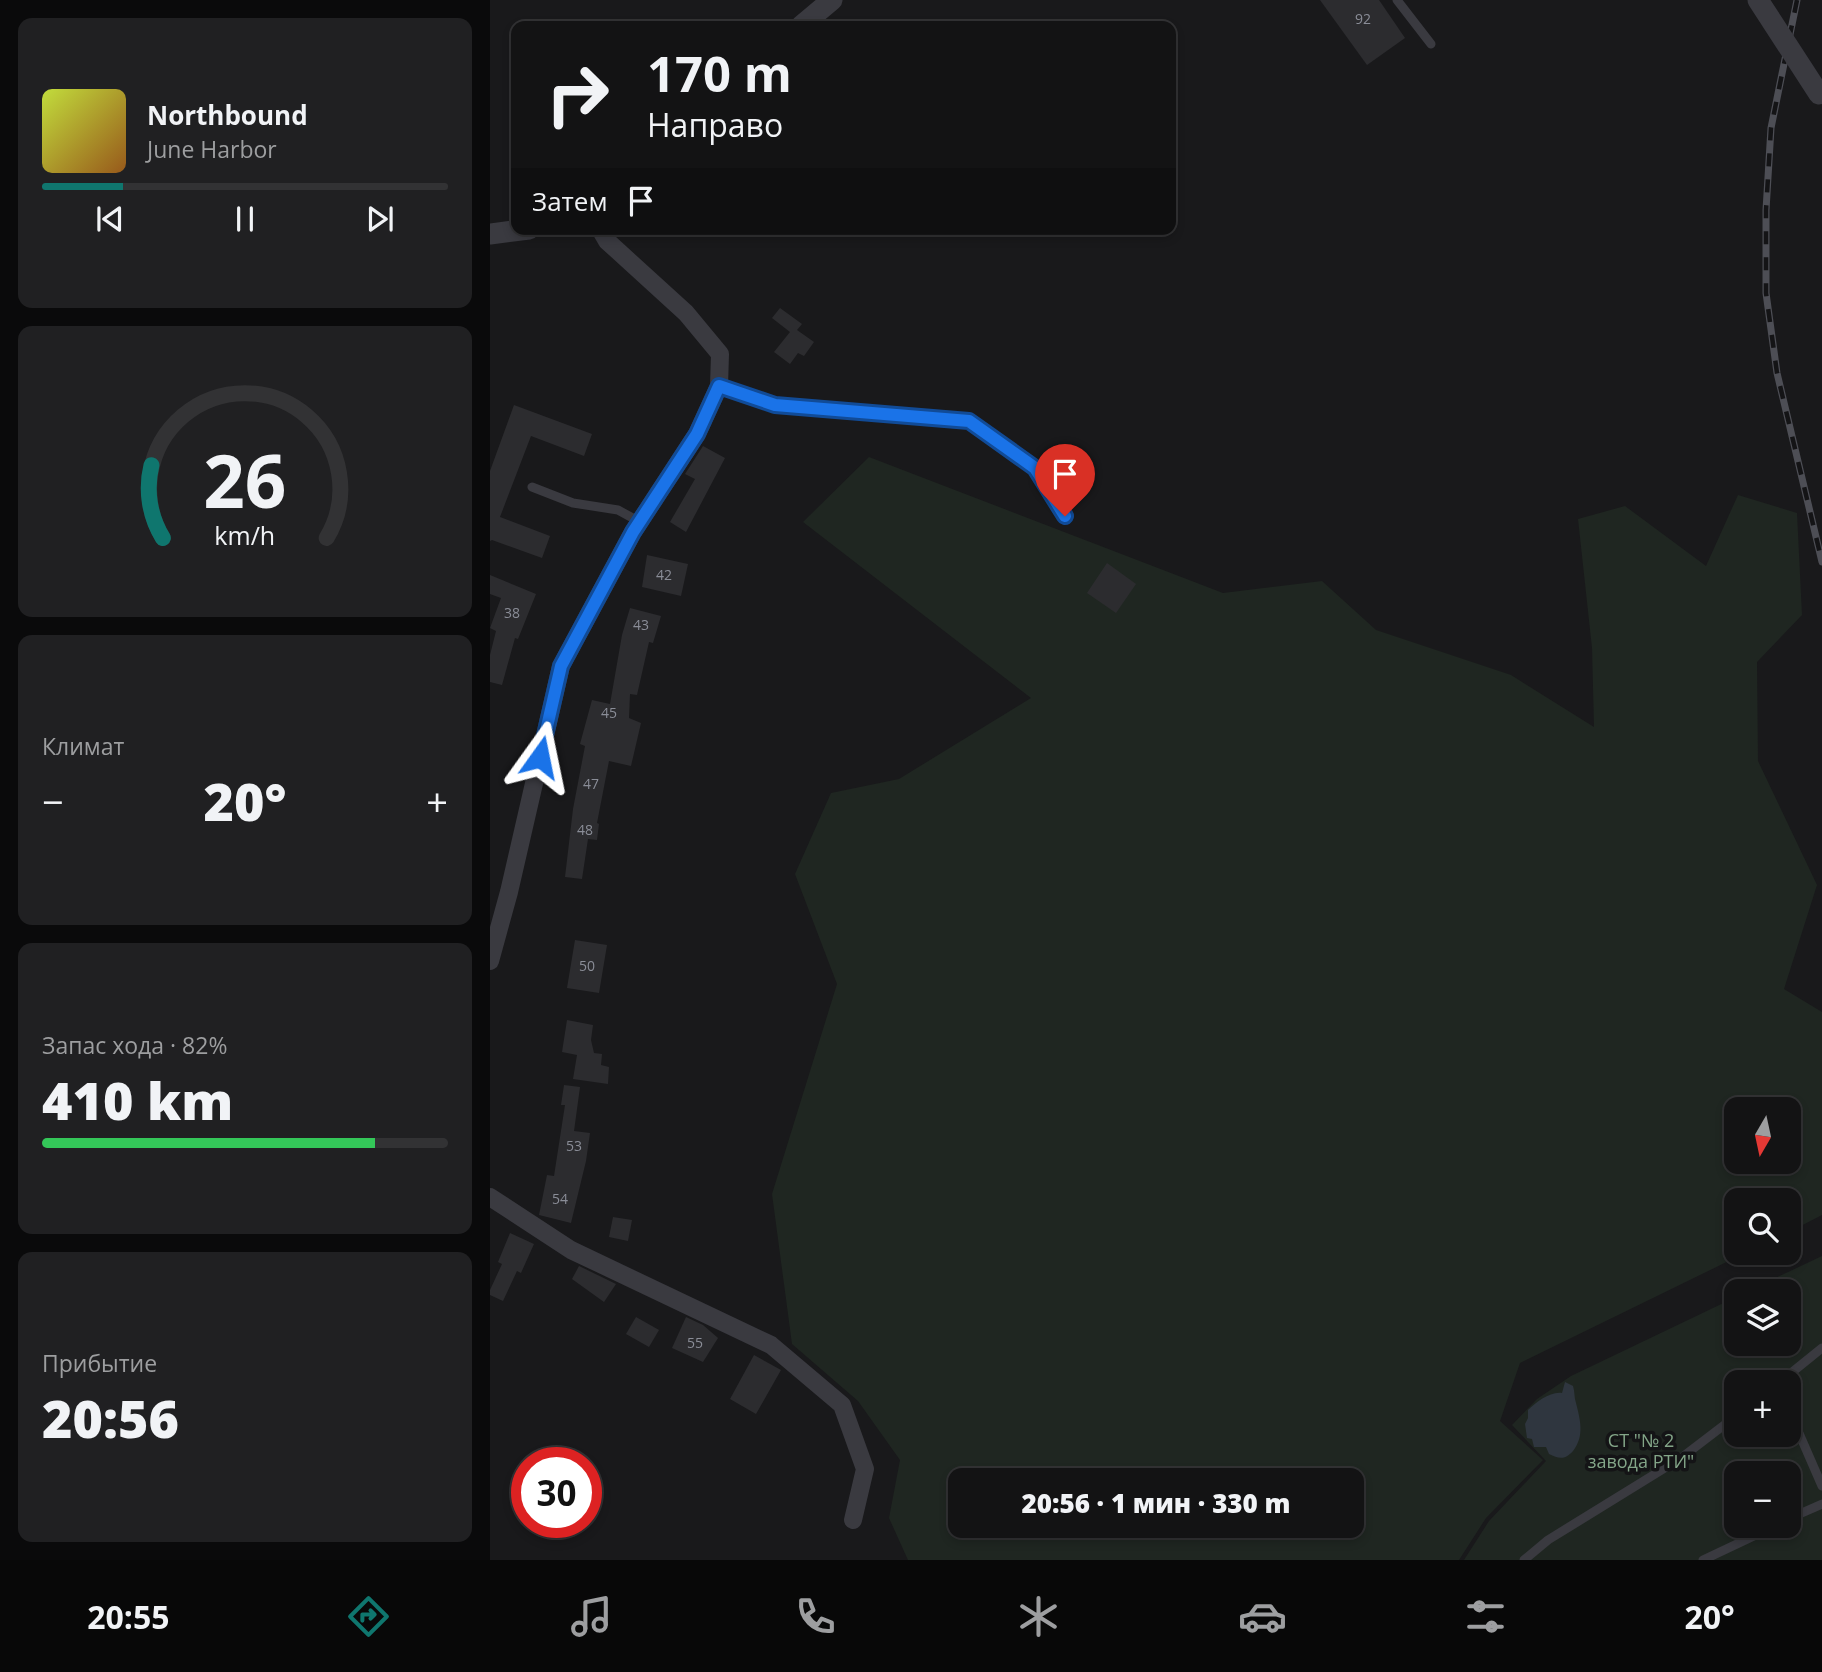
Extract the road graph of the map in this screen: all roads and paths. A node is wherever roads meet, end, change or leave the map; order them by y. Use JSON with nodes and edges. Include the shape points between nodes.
{"nodes":[{"id":1,"x":832,"y":0,"type":"edge"},
{"id":2,"x":1397,"y":0,"type":"edge"},
{"id":3,"x":1758,"y":0,"type":"edge"},
{"id":4,"x":807,"y":21,"type":"edge"},
{"id":5,"x":1432,"y":44,"type":"dead end"},
{"id":6,"x":1820,"y":97,"type":"edge"},
{"id":7,"x":511,"y":231,"type":"edge"},
{"id":8,"x":490,"y":234,"type":"edge"},
{"id":9,"x":604,"y":235,"type":"edge"},
{"id":10,"x":719,"y":386,"type":"junction"},
{"id":11,"x":532,"y":487,"type":"dead end"},
{"id":12,"x":1065,"y":516,"type":"dead end"},
{"id":13,"x":640,"y":522,"type":"junction"},
{"id":14,"x":490,"y":961,"type":"edge"},
{"id":15,"x":490,"y":1197,"type":"edge"},
{"id":16,"x":1822,"y":1348,"type":"edge"},
{"id":17,"x":1795,"y":1370,"type":"edge"},
{"id":18,"x":1724,"y":1425,"type":"edge"},
{"id":19,"x":1801,"y":1438,"type":"edge"},
{"id":20,"x":1822,"y":1486,"type":"edge"},
{"id":21,"x":1822,"y":1504,"type":"edge"},
{"id":22,"x":1801,"y":1514,"type":"edge"},
{"id":23,"x":853,"y":1520,"type":"dead end"},
{"id":24,"x":1750,"y":1538,"type":"edge"},
{"id":25,"x":1524,"y":1560,"type":"edge"},
{"id":26,"x":1703,"y":1560,"type":"edge"}],
"edges":[{"from":1,"to":4,"type":"street"},
{"from":2,"to":5,"type":"lane"},
{"from":3,"to":6,"type":"street","bridge":true},
{"from":7,"to":8,"type":"street"},
{"from":9,"to":10,"type":"street","via":[[686,313],[720,354]]},
{"from":10,"to":12,"type":"lane","via":[[775,405],[969,421],[1035,468]]},
{"from":10,"to":13,"type":"street","via":[[697,434]]},
{"from":11,"to":13,"type":"lane","via":[[573,503],[618,510]]},
{"from":13,"to":14,"type":"street","via":[[561,666]]},
{"from":15,"to":23,"type":"street","via":[[571,1250],[771,1345],[842,1405],[865,1469]]},
{"from":16,"to":17,"type":"lane"},
{"from":18,"to":25,"type":"lane"},
{"from":19,"to":20,"type":"lane"},
{"from":21,"to":22,"type":"lane"},
{"from":24,"to":26,"type":"lane"}]}
